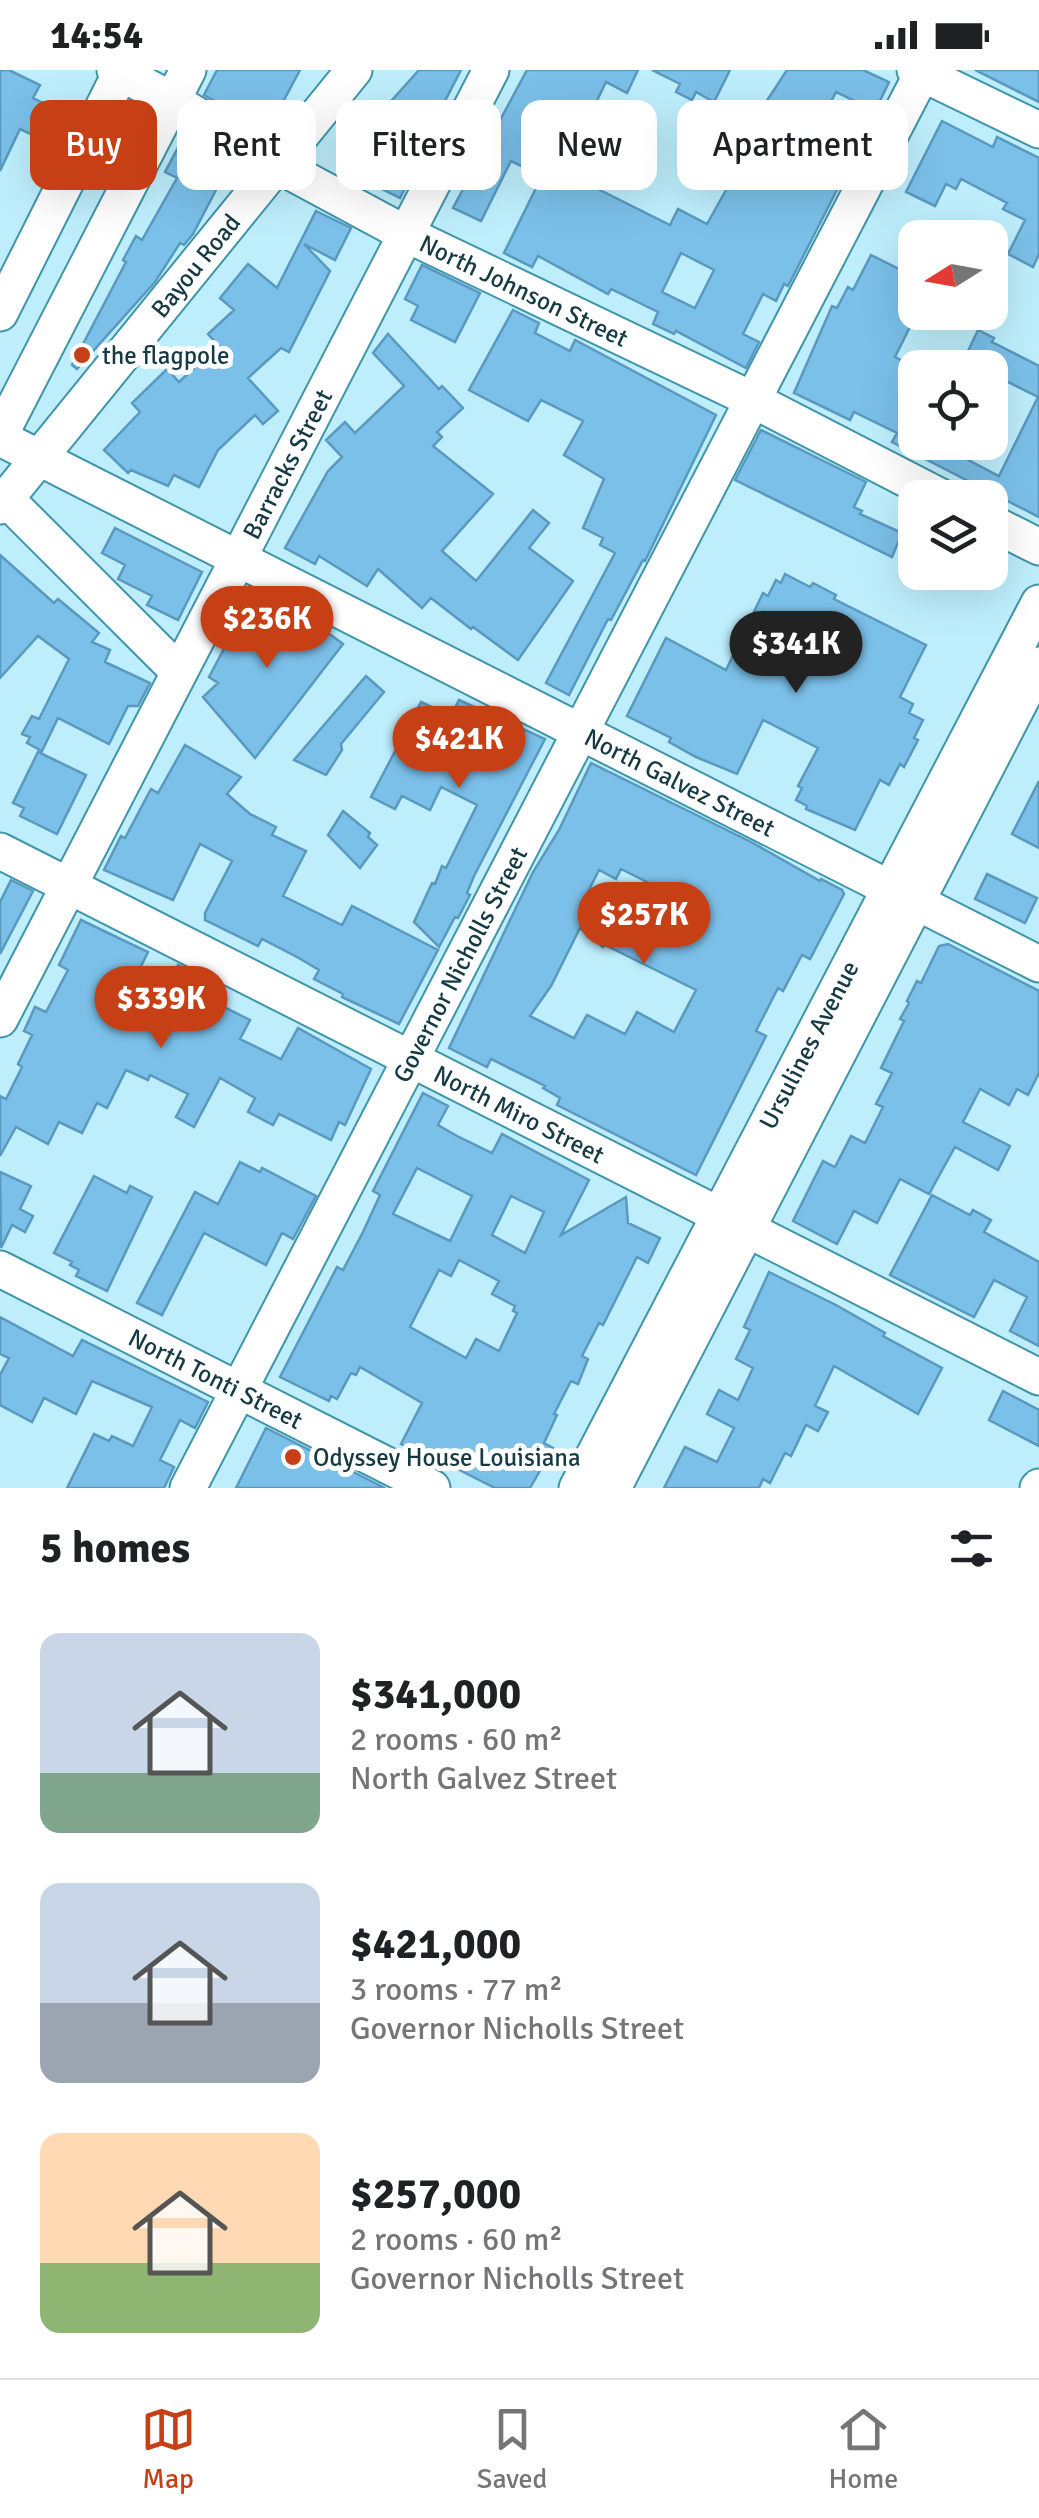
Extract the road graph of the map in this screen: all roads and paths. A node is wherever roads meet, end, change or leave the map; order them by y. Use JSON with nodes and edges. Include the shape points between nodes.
{"nodes":[{"id":1,"x":354,"y":70,"type":"edge"},
{"id":2,"x":491,"y":70,"type":"edge"},
{"id":3,"x":119,"y":71,"type":"edge"},
{"id":4,"x":920,"y":71,"type":"edge"},
{"id":5,"x":180,"y":85,"type":"edge"},
{"id":6,"x":316,"y":116,"type":"edge"},
{"id":7,"x":1039,"y":130,"type":"edge"},
{"id":8,"x":316,"y":186,"type":"edge"},
{"id":9,"x":255,"y":190,"type":"edge"},
{"id":10,"x":406,"y":234,"type":"junction"},
{"id":11,"x":0,"y":312,"type":"edge"},
{"id":12,"x":753,"y":400,"type":"junction"},
{"id":13,"x":0,"y":437,"type":"edge"},
{"id":14,"x":39,"y":458,"type":"junction"},
{"id":15,"x":908,"y":480,"type":"edge"},
{"id":16,"x":3,"y":502,"type":"edge"},
{"id":17,"x":1008,"y":531,"type":"edge"},
{"id":18,"x":1039,"y":547,"type":"edge"},
{"id":19,"x":238,"y":559,"type":"junction"},
{"id":20,"x":1039,"y":603,"type":"edge"},
{"id":21,"x":1039,"y":666,"type":"edge"},
{"id":22,"x":180,"y":672,"type":"junction"},
{"id":23,"x":580,"y":732,"type":"junction"},
{"id":24,"x":0,"y":851,"type":"edge"},
{"id":25,"x":69,"y":886,"type":"junction"},
{"id":26,"x":902,"y":895,"type":"junction"},
{"id":27,"x":1039,"y":964,"type":"edge"},
{"id":28,"x":0,"y":1019,"type":"edge"},
{"id":29,"x":411,"y":1060,"type":"junction"},
{"id":30,"x":733,"y":1222,"type":"junction"},
{"id":31,"x":0,"y":1268,"type":"edge"},
{"id":32,"x":1039,"y":1377,"type":"edge"},
{"id":33,"x":239,"y":1390,"type":"junction"},
{"id":34,"x":188,"y":1488,"type":"edge"},
{"id":35,"x":432,"y":1488,"type":"edge"},
{"id":36,"x":577,"y":1488,"type":"edge"},
{"id":37,"x":613,"y":1488,"type":"edge"}],
"edges":[{"from":1,"to":6,"type":"street","name":"Bayou Road"},
{"from":2,"to":10,"type":"street","name":"Barracks Street"},
{"from":3,"to":5,"type":"street","name":"North Johnson Street"},
{"from":3,"to":11,"type":"street"},
{"from":4,"to":7,"type":"street"},
{"from":4,"to":12,"type":"street","name":"Governor Nicholls Street"},
{"from":5,"to":13,"type":"street"},
{"from":8,"to":10,"type":"street","name":"North Johnson Street"},
{"from":9,"to":14,"type":"street","name":"Bayou Road"},
{"from":10,"to":12,"type":"street","name":"North Johnson Street"},
{"from":10,"to":19,"type":"street","name":"Barracks Street"},
{"from":12,"to":15,"type":"street","name":"North Johnson Street"},
{"from":12,"to":23,"type":"street","name":"Governor Nicholls Street"},
{"from":13,"to":14,"type":"street","name":"North Galvez Street"},
{"from":14,"to":16,"type":"street","name":"Bayou Road"},
{"from":14,"to":19,"type":"street","name":"North Galvez Street"},
{"from":16,"to":22,"type":"street"},
{"from":17,"to":18,"type":"street"},
{"from":19,"to":22,"type":"street","name":"Barracks Street"},
{"from":19,"to":23,"type":"street","name":"North Galvez Street"},
{"from":20,"to":26,"type":"street","name":"Ursulines Avenue"},
{"from":21,"to":26,"type":"street","name":"Ursulines Avenue"},
{"from":22,"to":25,"type":"street","name":"Barracks Street"},
{"from":23,"to":26,"type":"street","name":"North Galvez Street"},
{"from":23,"to":29,"type":"street","name":"Governor Nicholls Street"},
{"from":24,"to":25,"type":"street","name":"North Miro Street"},
{"from":25,"to":28,"type":"street","name":"Barracks Street"},
{"from":25,"to":29,"type":"street","name":"North Miro Street"},
{"from":26,"to":27,"type":"street","name":"North Galvez Street"},
{"from":26,"to":30,"type":"street","name":"Ursulines Avenue"},
{"from":29,"to":30,"type":"street","name":"North Miro Street"},
{"from":29,"to":33,"type":"street","name":"Governor Nicholls Street"},
{"from":30,"to":32,"type":"street","name":"North Miro Street"},
{"from":30,"to":36,"type":"street","name":"Ursulines Avenue"},
{"from":30,"to":37,"type":"street","name":"Ursulines Avenue"},
{"from":31,"to":33,"type":"street","name":"North Tonti Street"},
{"from":33,"to":34,"type":"street","name":"Governor Nicholls Street"},
{"from":33,"to":35,"type":"street","name":"North Tonti Street"}]}
